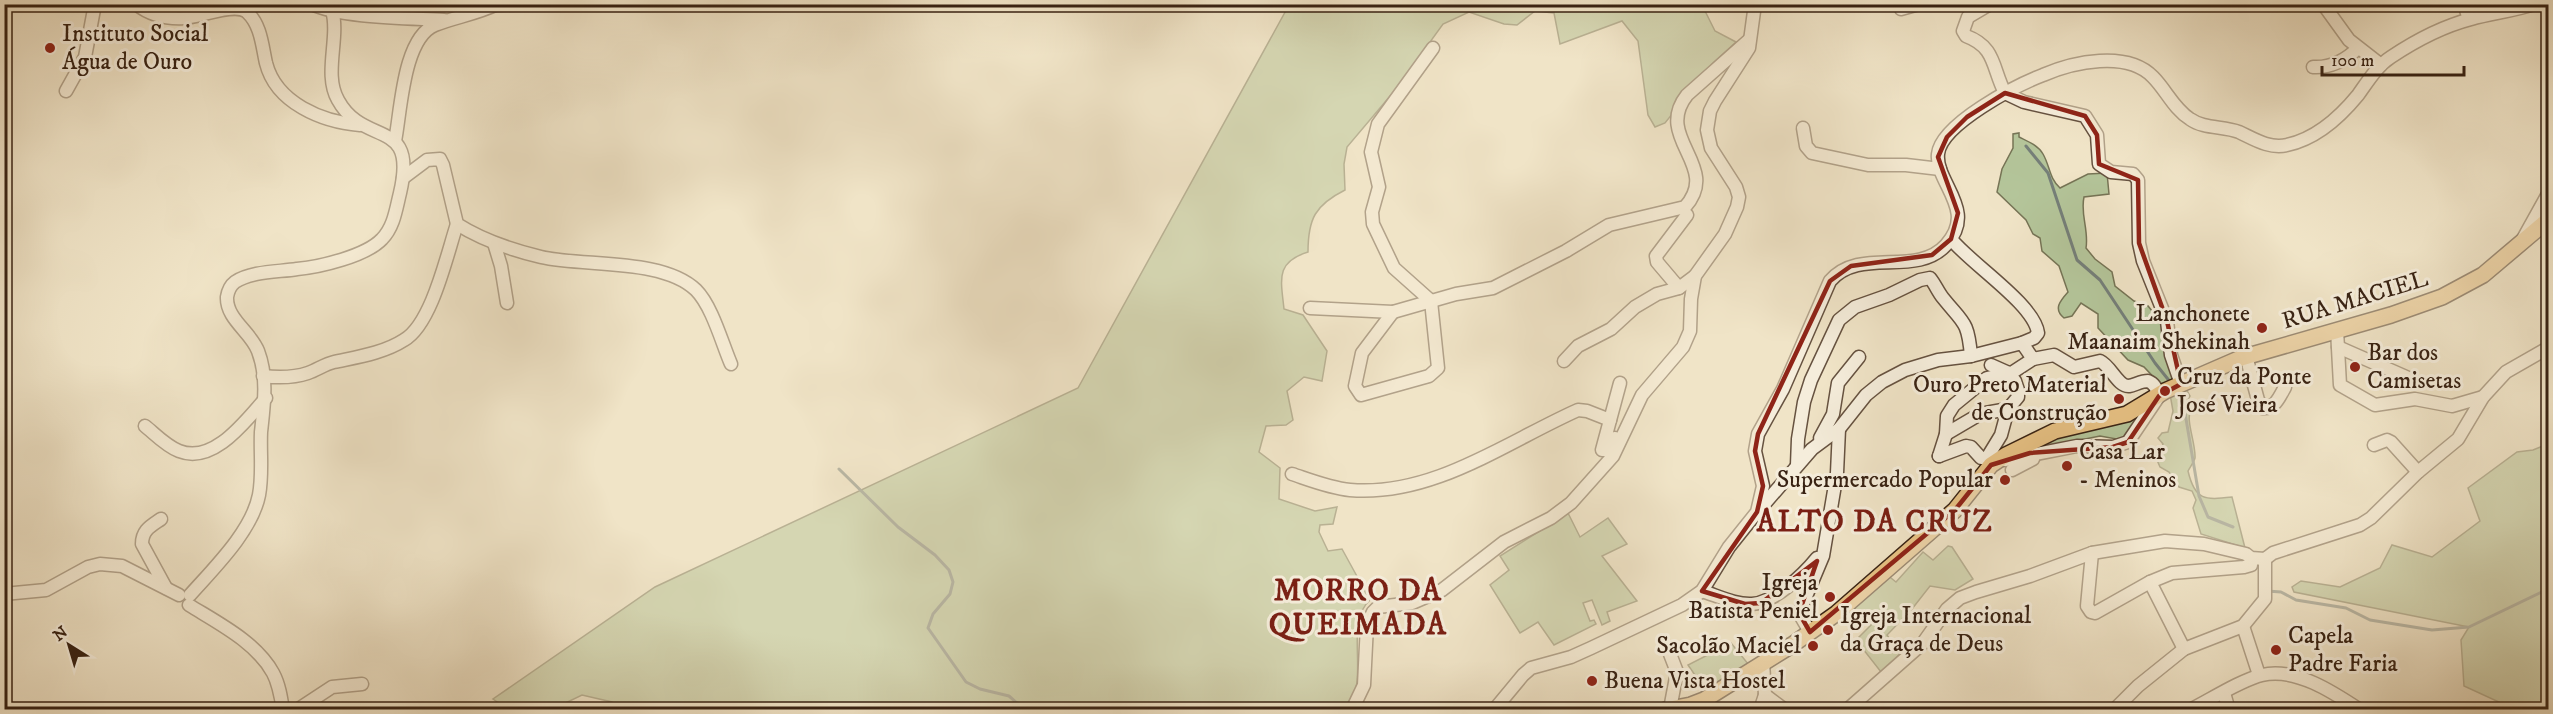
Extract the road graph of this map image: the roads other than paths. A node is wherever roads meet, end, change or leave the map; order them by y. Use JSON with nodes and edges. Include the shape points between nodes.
{"nodes":[{"id":1,"x":95,"y":4,"type":"edge"},
{"id":2,"x":136,"y":4,"type":"edge"},
{"id":3,"x":312,"y":4,"type":"edge"},
{"id":4,"x":532,"y":4,"type":"edge"},
{"id":5,"x":1755,"y":4,"type":"edge"},
{"id":6,"x":1919,"y":4,"type":"edge"},
{"id":7,"x":1990,"y":4,"type":"edge"},
{"id":8,"x":2323,"y":4,"type":"edge"},
{"id":9,"x":2464,"y":4,"type":"edge"},
{"id":10,"x":496,"y":5,"type":"edge"},
{"id":11,"x":2531,"y":5,"type":"edge"},
{"id":12,"x":349,"y":9,"type":"edge"},
{"id":13,"x":1901,"y":9,"type":"dead end"},
{"id":14,"x":332,"y":10,"type":"junction"},
{"id":15,"x":1970,"y":10,"type":"edge"},
{"id":16,"x":2469,"y":19,"type":"junction"},
{"id":17,"x":451,"y":21,"type":"junction"},
{"id":18,"x":1752,"y":37,"type":"junction"},
{"id":19,"x":1433,"y":48,"type":"dead end"},
{"id":20,"x":2358,"y":48,"type":"junction"},
{"id":21,"x":2381,"y":65,"type":"junction"},
{"id":22,"x":2313,"y":67,"type":"dead end"},
{"id":23,"x":66,"y":91,"type":"dead end"},
{"id":24,"x":2005,"y":93,"type":"junction"},
{"id":25,"x":360,"y":125,"type":"junction"},
{"id":26,"x":1803,"y":128,"type":"dead end"},
{"id":27,"x":396,"y":141,"type":"junction"},
{"id":28,"x":1940,"y":169,"type":"junction"},
{"id":29,"x":403,"y":178,"type":"junction"},
{"id":30,"x":2548,"y":194,"type":"edge"},
{"id":31,"x":1687,"y":215,"type":"dead end"},
{"id":32,"x":2548,"y":220,"type":"edge"},
{"id":33,"x":457,"y":224,"type":"junction"},
{"id":34,"x":1951,"y":239,"type":"junction"},
{"id":35,"x":494,"y":243,"type":"junction"},
{"id":36,"x":2520,"y":246,"type":"junction"},
{"id":37,"x":1695,"y":276,"type":"junction"},
{"id":38,"x":1679,"y":288,"type":"junction"},
{"id":39,"x":1431,"y":301,"type":"junction"},
{"id":40,"x":507,"y":303,"type":"dead end"},
{"id":41,"x":1310,"y":308,"type":"dead end"},
{"id":42,"x":1393,"y":312,"type":"junction"},
{"id":43,"x":2337,"y":330,"type":"junction"},
{"id":44,"x":2022,"y":343,"type":"junction"},
{"id":45,"x":2338,"y":347,"type":"junction"},
{"id":46,"x":2548,"y":348,"type":"edge"},
{"id":47,"x":1971,"y":356,"type":"junction"},
{"id":48,"x":2246,"y":356,"type":"junction"},
{"id":49,"x":1859,"y":357,"type":"dead end"},
{"id":50,"x":2034,"y":359,"type":"junction"},
{"id":51,"x":1564,"y":361,"type":"dead end"},
{"id":52,"x":731,"y":364,"type":"dead end"},
{"id":53,"x":1991,"y":365,"type":"dead end"},
{"id":54,"x":2009,"y":373,"type":"junction"},
{"id":55,"x":263,"y":376,"type":"junction"},
{"id":56,"x":2413,"y":380,"type":"dead end"},
{"id":57,"x":1620,"y":383,"type":"dead end"},
{"id":58,"x":2285,"y":387,"type":"dead end"},
{"id":59,"x":2170,"y":389,"type":"junction"},
{"id":60,"x":2483,"y":397,"type":"junction"},
{"id":61,"x":266,"y":398,"type":"junction"},
{"id":62,"x":1637,"y":405,"type":"junction"},
{"id":63,"x":2008,"y":409,"type":"junction"},
{"id":64,"x":1610,"y":420,"type":"junction"},
{"id":65,"x":145,"y":426,"type":"dead end"},
{"id":66,"x":1839,"y":429,"type":"junction"},
{"id":67,"x":1946,"y":434,"type":"junction"},
{"id":68,"x":2374,"y":445,"type":"dead end"},
{"id":69,"x":1812,"y":449,"type":"junction"},
{"id":70,"x":2043,"y":453,"type":"junction"},
{"id":71,"x":1992,"y":460,"type":"junction"},
{"id":72,"x":1797,"y":465,"type":"junction"},
{"id":73,"x":2013,"y":470,"type":"dead end"},
{"id":74,"x":2418,"y":472,"type":"junction"},
{"id":75,"x":1292,"y":474,"type":"dead end"},
{"id":76,"x":1757,"y":512,"type":"junction"},
{"id":77,"x":161,"y":519,"type":"dead end"},
{"id":78,"x":1823,"y":550,"type":"junction"},
{"id":79,"x":2092,"y":553,"type":"junction"},
{"id":80,"x":2251,"y":558,"type":"junction"},
{"id":81,"x":2265,"y":559,"type":"junction"},
{"id":82,"x":2150,"y":582,"type":"junction"},
{"id":83,"x":167,"y":589,"type":"junction"},
{"id":84,"x":1702,"y":591,"type":"junction"},
{"id":85,"x":4,"y":594,"type":"edge"},
{"id":86,"x":186,"y":598,"type":"junction"},
{"id":87,"x":2243,"y":626,"type":"junction"},
{"id":88,"x":1810,"y":632,"type":"junction"},
{"id":89,"x":2184,"y":649,"type":"junction"},
{"id":90,"x":1670,"y":654,"type":"dead end"},
{"id":91,"x":1763,"y":662,"type":"junction"},
{"id":92,"x":2259,"y":675,"type":"junction"},
{"id":93,"x":362,"y":684,"type":"dead end"},
{"id":94,"x":2224,"y":693,"type":"junction"},
{"id":95,"x":1765,"y":695,"type":"junction"},
{"id":96,"x":1670,"y":709,"type":"edge"},
{"id":97,"x":283,"y":710,"type":"edge"},
{"id":98,"x":297,"y":710,"type":"edge"},
{"id":99,"x":1353,"y":710,"type":"edge"},
{"id":100,"x":1494,"y":710,"type":"edge"},
{"id":101,"x":1665,"y":710,"type":"edge"},
{"id":102,"x":1760,"y":710,"type":"edge"},
{"id":103,"x":1785,"y":710,"type":"edge"},
{"id":104,"x":1847,"y":710,"type":"edge"},
{"id":105,"x":2114,"y":710,"type":"edge"},
{"id":106,"x":2190,"y":710,"type":"edge"},
{"id":107,"x":2229,"y":710,"type":"edge"},
{"id":108,"x":2360,"y":710,"type":"edge"}],
"edges":[{"from":1,"to":23,"type":"street","via":[[87,50]]},
{"from":2,"to":25,"type":"street","via":[[171,18],[241,9],[259,30],[272,79],[290,100],[333,120]]},
{"from":3,"to":14,"type":"street"},
{"from":4,"to":10,"type":"street"},
{"from":5,"to":18,"type":"street"},
{"from":6,"to":13,"type":"street"},
{"from":7,"to":15,"type":"street"},
{"from":8,"to":20,"type":"street"},
{"from":9,"to":16,"type":"street"},
{"from":10,"to":17,"type":"street"},
{"from":11,"to":16,"type":"street"},
{"from":12,"to":14,"type":"street"},
{"from":12,"to":17,"type":"street"},
{"from":14,"to":25,"type":"street","via":[[333,86],[338,100]]},
{"from":15,"to":24,"type":"street","via":[[1964,33],[1986,49]]},
{"from":16,"to":21,"type":"street","via":[[2420,40]]},
{"from":17,"to":27,"type":"street","via":[[427,29],[414,48],[406,73]]},
{"from":18,"to":37,"type":"street","via":[[1743,59],[1710,111],[1707,130],[1711,148],[1736,187],[1737,207],[1725,234]]},
{"from":18,"to":39,"type":"street","via":[[1680,104],[1676,126],[1697,178],[1685,207],[1616,223],[1500,285]]},
{"from":19,"to":39,"type":"street","via":[[1378,124],[1371,152],[1379,187],[1372,212],[1375,227],[1394,268]]},
{"from":20,"to":21,"type":"street"},
{"from":20,"to":22,"type":"street","via":[[2330,65]]},
{"from":21,"to":24,"type":"street","via":[[2337,117],[2302,140],[2284,146],[2259,143],[2236,131],[2193,121],[2181,113],[2152,75],[2129,63],[2070,67],[2041,75]]},
{"from":24,"to":28,"type":"street","via":[[1967,117],[1947,137],[1939,148]]},
{"from":24,"to":59,"type":"street","via":[[2024,102],[2085,116],[2097,135],[2099,164],[2111,172],[2136,176],[2139,243],[2168,321]]},
{"from":25,"to":27,"type":"street"},
{"from":26,"to":28,"type":"street","via":[[1806,146],[1812,153],[1868,165]]},
{"from":27,"to":29,"type":"street","via":[[401,150]]},
{"from":28,"to":34,"type":"street","via":[[1958,213]]},
{"from":29,"to":33,"type":"street","via":[[427,160],[440,159]]},
{"from":29,"to":55,"type":"street","via":[[393,220],[387,234],[376,244],[340,260],[234,282],[227,297],[229,309],[255,345]]},
{"from":30,"to":36,"type":"street"},
{"from":31,"to":38,"type":"street","via":[[1656,256]]},
{"from":32,"to":36,"type":"main road","name":"RUA MACIEL"},
{"from":33,"to":35,"type":"street"},
{"from":33,"to":55,"type":"street","via":[[428,306],[418,328],[405,340],[298,376]]},
{"from":34,"to":44,"type":"street","via":[[2031,316],[2038,333]]},
{"from":34,"to":76,"type":"street","via":[[1932,255],[1851,266],[1830,281],[1783,389],[1758,434],[1755,451],[1762,486]]},
{"from":35,"to":40,"type":"street"},
{"from":35,"to":52,"type":"street","via":[[541,257],[639,268],[685,281],[704,301]]},
{"from":36,"to":43,"type":"main road","name":"RUA MACIEL","via":[[2483,275],[2442,297]]},
{"from":37,"to":38,"type":"street"},
{"from":37,"to":62,"type":"street","via":[[1687,338]]},
{"from":38,"to":51,"type":"street","via":[[1641,303],[1611,329],[1578,346]]},
{"from":39,"to":42,"type":"street"},
{"from":39,"to":42,"type":"street","via":[[1437,372],[1361,395],[1355,386],[1362,353]]},
{"from":41,"to":42,"type":"street"},
{"from":43,"to":45,"type":"street"},
{"from":43,"to":48,"type":"main road","name":"RUA MACIEL"},
{"from":44,"to":47,"type":"street"},
{"from":44,"to":50,"type":"street"},
{"from":45,"to":56,"type":"street"},
{"from":45,"to":60,"type":"street","via":[[2340,385],[2375,405],[2415,399],[2452,406]]},
{"from":46,"to":60,"type":"street","via":[[2506,372]]},
{"from":47,"to":66,"type":"street","via":[[1918,365],[1882,381]]},
{"from":47,"to":72,"type":"street","via":[[1964,322],[1930,278],[1848,310],[1834,328],[1808,391],[1800,418]]},
{"from":48,"to":58,"type":"street","via":[[2263,408],[2276,402]]},
{"from":48,"to":59,"type":"main road","name":"RUA MACIEL"},
{"from":49,"to":69,"type":"street","via":[[1838,383],[1831,420]]},
{"from":50,"to":54,"type":"street"},
{"from":50,"to":59,"type":"street","via":[[2054,355],[2074,367],[2100,361],[2123,385],[2148,381]]},
{"from":53,"to":54,"type":"street"},
{"from":54,"to":63,"type":"street","via":[[2018,397]]},
{"from":54,"to":67,"type":"street","via":[[1987,378],[1961,397],[1947,416]]},
{"from":55,"to":61,"type":"street"},
{"from":57,"to":64,"type":"street"},
{"from":59,"to":70,"type":"street","via":[[2128,442],[2113,447],[2077,446]]},
{"from":59,"to":71,"type":"main road","name":"RUA MACIEL","via":[[2127,414],[2055,431]]},
{"from":60,"to":74,"type":"street","via":[[2458,439]]},
{"from":61,"to":65,"type":"street","via":[[232,434],[197,454],[179,451]]},
{"from":61,"to":86,"type":"street","via":[[257,505],[224,557]]},
{"from":62,"to":64,"type":"street","via":[[1604,451]]},
{"from":62,"to":99,"type":"street","via":[[1613,456],[1561,512],[1504,542],[1442,590],[1412,603],[1378,607],[1373,612],[1367,625],[1364,685]]},
{"from":63,"to":67,"type":"street","via":[[1980,414]]},
{"from":63,"to":71,"type":"street"},
{"from":64,"to":75,"type":"street","via":[[1578,410],[1439,477],[1392,489],[1347,490]]},
{"from":66,"to":69,"type":"street"},
{"from":66,"to":78,"type":"street","via":[[1837,474]]},
{"from":67,"to":71,"type":"street","via":[[1940,456],[1966,446]]},
{"from":68,"to":74,"type":"street","via":[[2391,442]]},
{"from":69,"to":72,"type":"street"},
{"from":70,"to":71,"type":"street"},
{"from":70,"to":73,"type":"street"},
{"from":71,"to":88,"type":"main road","name":"RUA MACIEL","via":[[1963,502],[1837,613]]},
{"from":72,"to":76,"type":"street"},
{"from":74,"to":81,"type":"street","via":[[2360,525]]},
{"from":76,"to":84,"type":"street"},
{"from":77,"to":83,"type":"street","via":[[146,529],[142,544]]},
{"from":78,"to":84,"type":"street","via":[[1805,572],[1761,603],[1745,604]]},
{"from":78,"to":88,"type":"street","via":[[1799,613]]},
{"from":79,"to":80,"type":"street","via":[[2165,541],[2204,544]]},
{"from":79,"to":82,"type":"street","via":[[2087,606],[2091,612]]},
{"from":79,"to":104,"type":"street","via":[[1960,598],[1947,609],[1923,643]]},
{"from":80,"to":81,"type":"street"},
{"from":80,"to":82,"type":"street","via":[[2251,565],[2244,567],[2172,573]]},
{"from":81,"to":87,"type":"street","via":[[2265,599]]},
{"from":82,"to":89,"type":"street"},
{"from":83,"to":85,"type":"street","via":[[122,566],[100,564],[71,574],[46,590]]},
{"from":83,"to":86,"type":"street"},
{"from":84,"to":100,"type":"street","via":[[1682,605],[1572,657],[1531,668]]},
{"from":86,"to":97,"type":"street","via":[[267,663],[278,683]]},
{"from":87,"to":89,"type":"street"},
{"from":87,"to":92,"type":"street"},
{"from":88,"to":91,"type":"main road","name":"RUA MACIEL"},
{"from":89,"to":105,"type":"street"},
{"from":90,"to":96,"type":"street","via":[[1677,672]]},
{"from":91,"to":95,"type":"street"},
{"from":91,"to":96,"type":"main road","name":"RUA MACIEL","via":[[1704,700]]},
{"from":92,"to":94,"type":"street"},
{"from":92,"to":108,"type":"street","via":[[2299,678],[2336,694]]},
{"from":93,"to":98,"type":"street","via":[[332,687]]},
{"from":94,"to":106,"type":"street"},
{"from":94,"to":107,"type":"street"},
{"from":95,"to":102,"type":"street"},
{"from":95,"to":103,"type":"street"},
{"from":96,"to":101,"type":"main road","name":"RUA MACIEL"}]}
